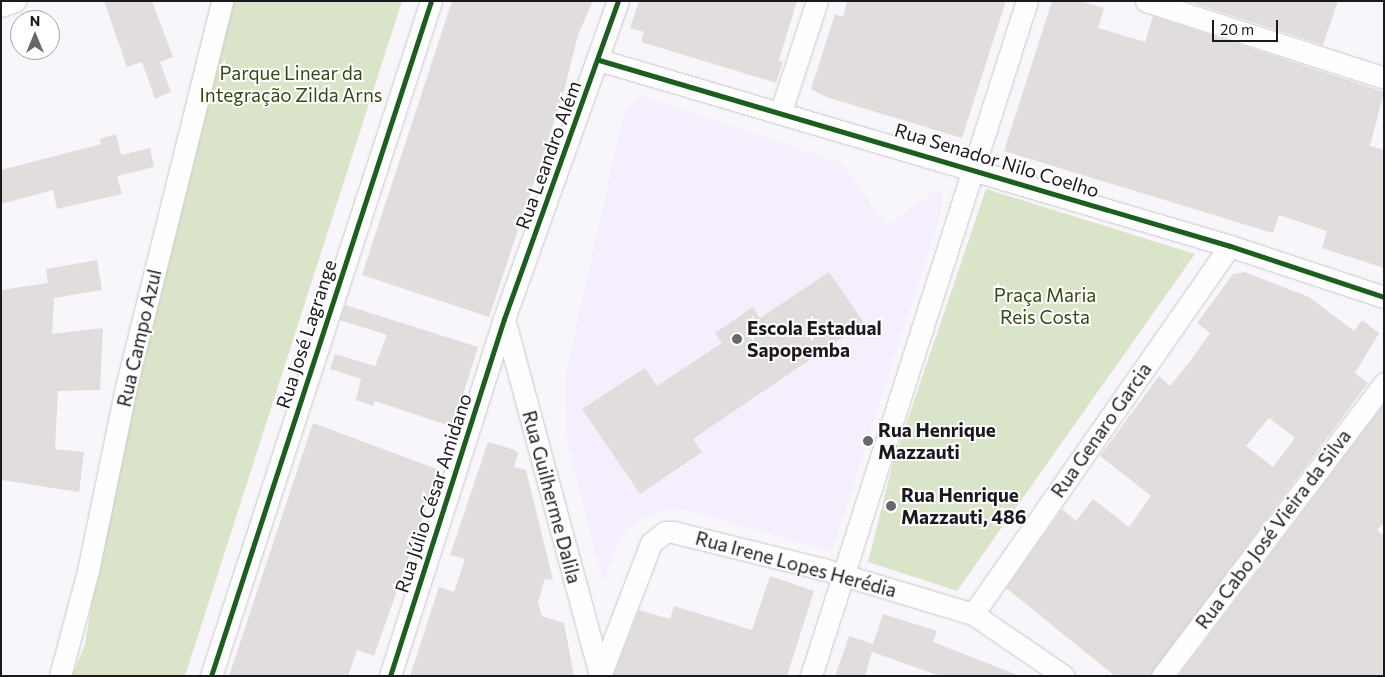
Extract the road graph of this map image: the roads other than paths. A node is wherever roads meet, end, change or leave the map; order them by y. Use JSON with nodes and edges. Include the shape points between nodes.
{"nodes":[{"id":1,"x":15,"y":1,"type":"edge"},
{"id":2,"x":222,"y":1,"type":"edge"},
{"id":3,"x":431,"y":1,"type":"edge"},
{"id":4,"x":618,"y":1,"type":"edge"},
{"id":5,"x":817,"y":1,"type":"edge"},
{"id":6,"x":1027,"y":1,"type":"edge"},
{"id":7,"x":1146,"y":1,"type":"edge"},
{"id":8,"x":1,"y":6,"type":"edge"},
{"id":9,"x":599,"y":60,"type":"junction"},
{"id":10,"x":1384,"y":78,"type":"edge"},
{"id":11,"x":781,"y":111,"type":"junction"},
{"id":12,"x":975,"y":170,"type":"junction"},
{"id":13,"x":1230,"y":246,"type":"junction"},
{"id":14,"x":1384,"y":297,"type":"edge"},
{"id":15,"x":504,"y":319,"type":"junction"},
{"id":16,"x":1384,"y":383,"type":"edge"},
{"id":17,"x":842,"y":575,"type":"junction"},
{"id":18,"x":973,"y":614,"type":"junction"},
{"id":19,"x":60,"y":676,"type":"edge"},
{"id":20,"x":210,"y":676,"type":"edge"},
{"id":21,"x":390,"y":676,"type":"edge"},
{"id":22,"x":600,"y":676,"type":"edge"},
{"id":23,"x":811,"y":676,"type":"edge"},
{"id":24,"x":1064,"y":676,"type":"edge"},
{"id":25,"x":1162,"y":676,"type":"edge"}],
"edges":[{"from":1,"to":8,"type":"street"},
{"from":2,"to":19,"type":"street","name":"Rua Campo Azul","via":[[126,383],[88,571]]},
{"from":3,"to":20,"type":"street","name":"Rua José Lagrange"},
{"from":4,"to":9,"type":"street","name":"Rua Leandro Além"},
{"from":5,"to":11,"type":"street"},
{"from":6,"to":12,"type":"street"},
{"from":7,"to":10,"type":"street"},
{"from":9,"to":11,"type":"street","name":"Rua Senador Nilo Coelho"},
{"from":9,"to":15,"type":"street","name":"Rua Leandro Além"},
{"from":11,"to":12,"type":"street","name":"Rua Senador Nilo Coelho"},
{"from":12,"to":13,"type":"street","name":"Rua Senador Nilo Coelho"},
{"from":12,"to":17,"type":"street"},
{"from":13,"to":14,"type":"street","name":"Rua Senador Nilo Coelho"},
{"from":13,"to":18,"type":"street","name":"Rua Genaro Garcia"},
{"from":15,"to":21,"type":"street","name":"Rua Júlio César Amidano"},
{"from":15,"to":22,"type":"street","name":"Rua Guilherme Dalila"},
{"from":16,"to":25,"type":"street","name":"Rua Cabo José Vieira da Silva"},
{"from":17,"to":18,"type":"street","name":"Rua Irene Lopes Herédia"},
{"from":17,"to":22,"type":"street","name":"Rua Irene Lopes Herédia","via":[[665,532],[651,543]]},
{"from":17,"to":23,"type":"street"},
{"from":18,"to":24,"type":"street","name":"Rua Irene Lopes Herédia"}]}
